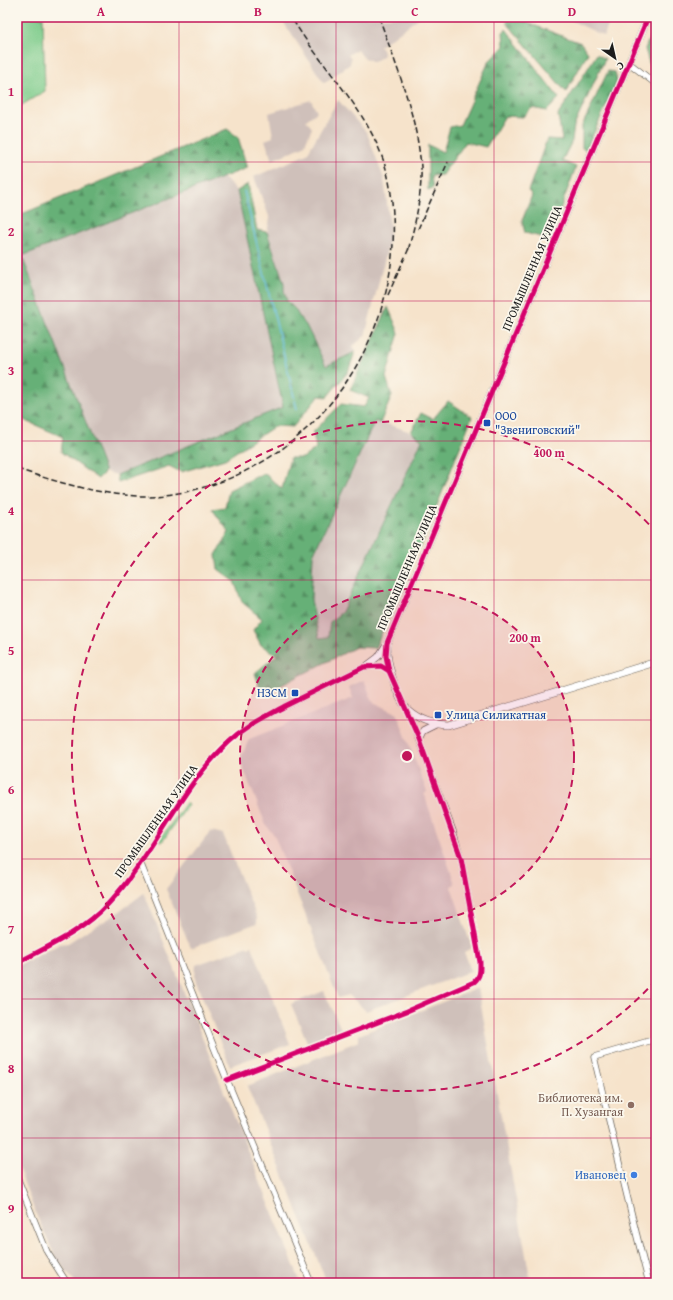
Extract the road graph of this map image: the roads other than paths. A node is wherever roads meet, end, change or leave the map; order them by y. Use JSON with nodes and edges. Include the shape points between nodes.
{"nodes":[{"id":1,"x":648,"y":17,"type":"edge"},
{"id":2,"x":629,"y":63,"type":"junction"},
{"id":3,"x":656,"y":84,"type":"edge"},
{"id":4,"x":387,"y":643,"type":"junction"},
{"id":5,"x":656,"y":662,"type":"edge"},
{"id":6,"x":364,"y":667,"type":"junction"},
{"id":7,"x":389,"y":671,"type":"junction"},
{"id":8,"x":407,"y":708,"type":"junction"},
{"id":9,"x":437,"y":724,"type":"junction"},
{"id":10,"x":419,"y":739,"type":"junction"},
{"id":11,"x":140,"y":862,"type":"junction"},
{"id":12,"x":17,"y":963,"type":"edge"},
{"id":13,"x":656,"y":1039,"type":"edge"},
{"id":14,"x":227,"y":1080,"type":"junction"},
{"id":15,"x":17,"y":1177,"type":"edge"},
{"id":16,"x":67,"y":1283,"type":"edge"},
{"id":17,"x":311,"y":1283,"type":"edge"},
{"id":18,"x":649,"y":1283,"type":"edge"}],
"edges":[{"from":1,"to":2,"type":"street","name":"ПРОМЫШЛЕННАЯ УЛИЦА"},
{"from":2,"to":3,"type":"street"},
{"from":2,"to":4,"type":"street","name":"ПРОМЫШЛЕННАЯ УЛИЦА"},
{"from":4,"to":6,"type":"street","via":[[378,657]]},
{"from":4,"to":7,"type":"street","name":"ПРОМЫШЛЕННАЯ УЛИЦА"},
{"from":5,"to":9,"type":"street","via":[[455,724]]},
{"from":6,"to":7,"type":"street","name":"ПРОМЫШЛЕННАЯ УЛИЦА","via":[[381,666]]},
{"from":6,"to":11,"type":"street","name":"ПРОМЫШЛЕННАЯ УЛИЦА","via":[[274,712],[238,734],[194,782]]},
{"from":7,"to":8,"type":"street"},
{"from":8,"to":9,"type":"street","via":[[420,718]]},
{"from":8,"to":10,"type":"street"},
{"from":9,"to":10,"type":"street","via":[[423,731]]},
{"from":10,"to":14,"type":"street","via":[[461,858],[480,962],[478,978],[474,982],[400,1013]]},
{"from":11,"to":12,"type":"street","name":"ПРОМЫШЛЕННАЯ УЛИЦА","via":[[123,887],[95,916]]},
{"from":11,"to":14,"type":"street"},
{"from":13,"to":18,"type":"street","via":[[594,1057],[623,1174],[626,1199]]},
{"from":14,"to":17,"type":"street"},
{"from":15,"to":16,"type":"street","via":[[47,1252]]}]}
